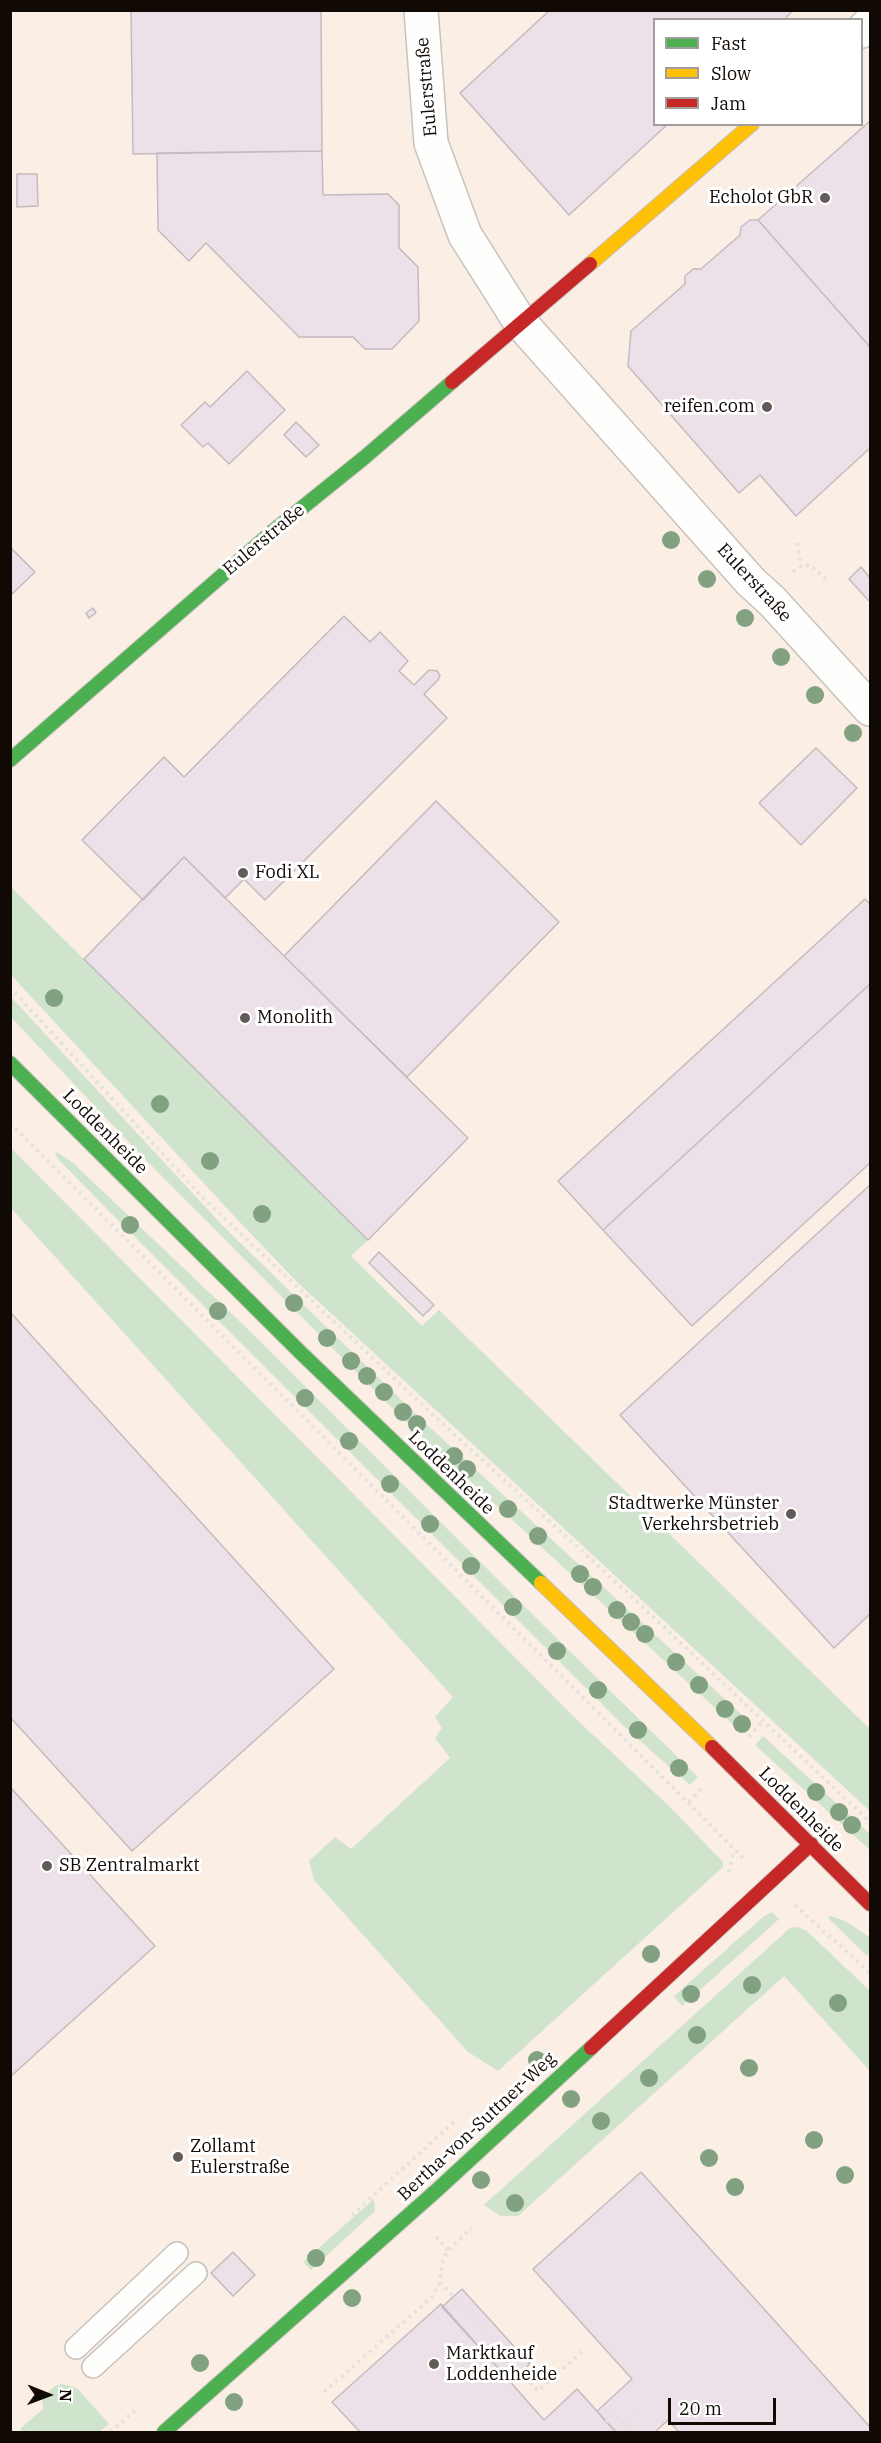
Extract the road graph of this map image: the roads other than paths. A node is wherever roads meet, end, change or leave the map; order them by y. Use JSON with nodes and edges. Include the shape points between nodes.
{"nodes":[{"id":1,"x":421,"y":10,"type":"edge"},
{"id":2,"x":750,"y":126,"type":"edge"},
{"id":3,"x":520,"y":322,"type":"junction"},
{"id":4,"x":870,"y":709,"type":"edge"},
{"id":5,"x":10,"y":760,"type":"edge"},
{"id":6,"x":10,"y":1063,"type":"edge"},
{"id":7,"x":811,"y":1844,"type":"junction"},
{"id":8,"x":870,"y":1904,"type":"edge"},
{"id":9,"x":177,"y":2253,"type":"dead end"},
{"id":10,"x":196,"y":2273,"type":"dead end"},
{"id":11,"x":76,"y":2348,"type":"dead end"},
{"id":12,"x":93,"y":2367,"type":"dead end"},
{"id":13,"x":164,"y":2433,"type":"edge"}],
"edges":[{"from":1,"to":3,"type":"street","name":"Eulerstraße","via":[[431,143],[465,235]]},
{"from":2,"to":3,"type":"street","name":"Eulerstraße"},
{"from":3,"to":4,"type":"street","name":"Eulerstraße","via":[[751,582]]},
{"from":3,"to":5,"type":"street","name":"Eulerstraße"},
{"from":6,"to":7,"type":"street","name":"Loddenheide","via":[[301,1353]]},
{"from":7,"to":8,"type":"street","name":"Loddenheide"},
{"from":7,"to":13,"type":"street","name":"Bertha-von-Suttner-Weg","via":[[423,2202]]},
{"from":9,"to":11,"type":"lane"},
{"from":10,"to":12,"type":"lane"}]}
